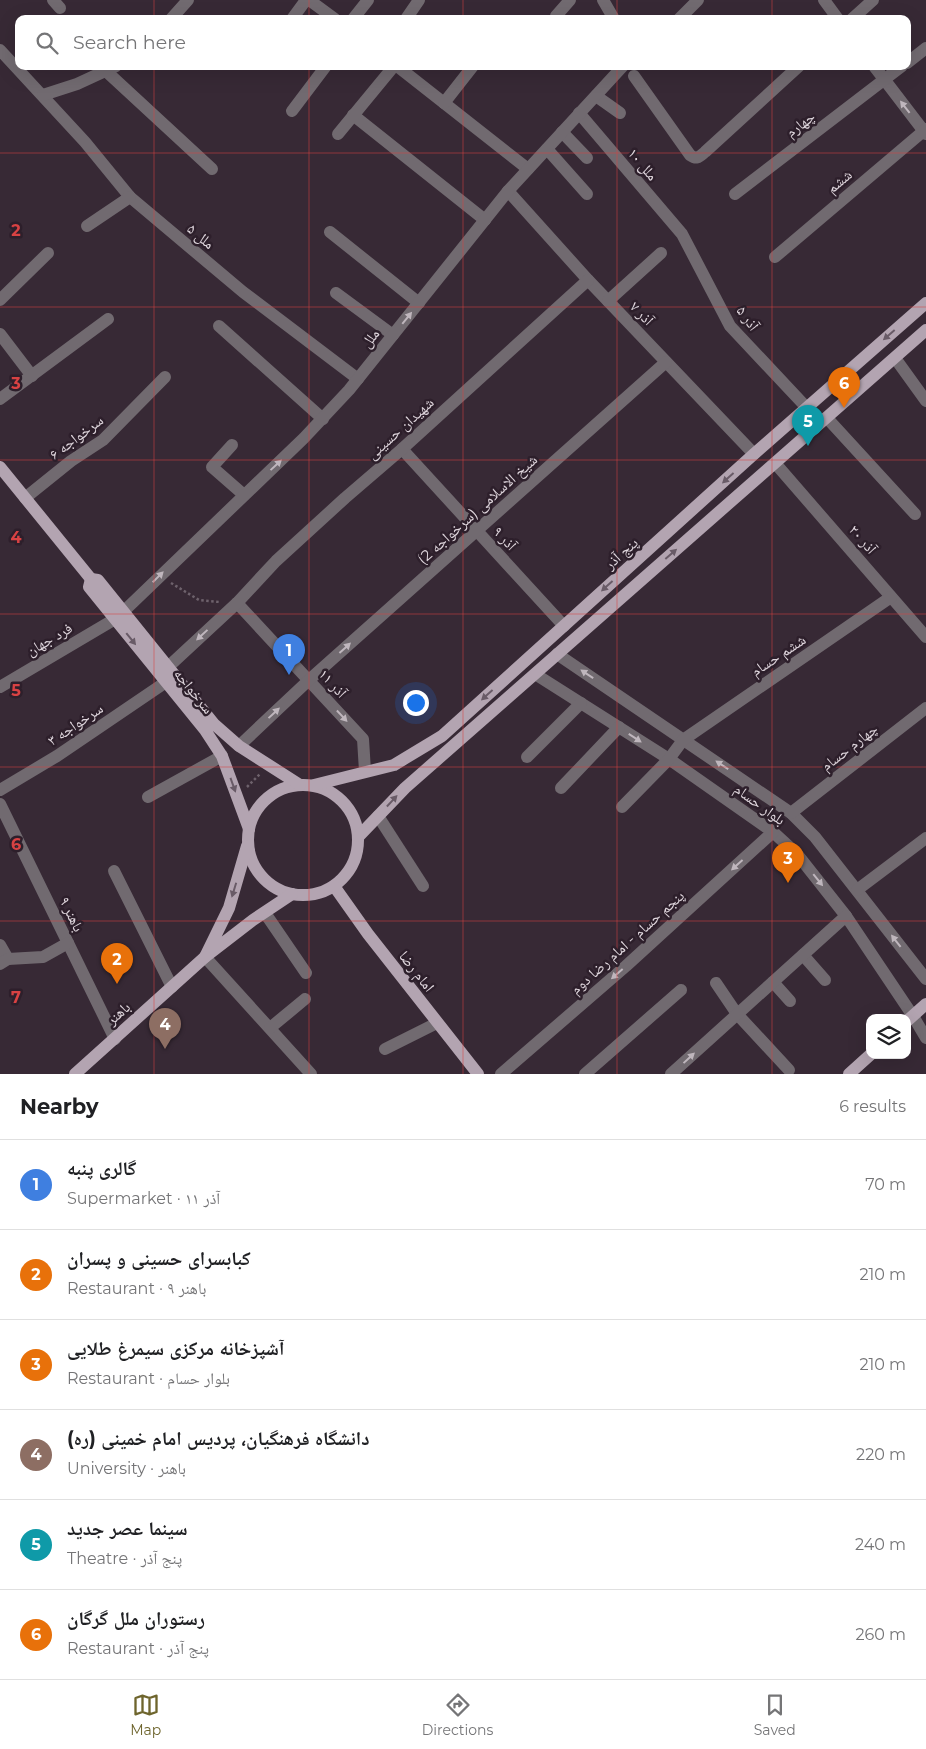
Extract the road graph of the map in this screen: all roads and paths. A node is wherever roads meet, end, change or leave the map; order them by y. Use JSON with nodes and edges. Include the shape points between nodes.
{"nodes":[{"id":1,"x":188,"y":0,"type":"edge"},
{"id":2,"x":308,"y":0,"type":"edge"},
{"id":3,"x":368,"y":0,"type":"edge"},
{"id":4,"x":419,"y":0,"type":"edge"},
{"id":5,"x":570,"y":0,"type":"edge"},
{"id":6,"x":603,"y":0,"type":"edge"},
{"id":7,"x":698,"y":0,"type":"edge"},
{"id":8,"x":824,"y":0,"type":"edge"},
{"id":9,"x":873,"y":0,"type":"edge"},
{"id":10,"x":175,"y":15,"type":"edge"},
{"id":11,"x":295,"y":15,"type":"edge"},
{"id":12,"x":329,"y":15,"type":"edge"},
{"id":13,"x":356,"y":15,"type":"edge"},
{"id":14,"x":409,"y":15,"type":"edge"},
{"id":15,"x":557,"y":15,"type":"edge"},
{"id":16,"x":612,"y":15,"type":"edge"},
{"id":17,"x":683,"y":15,"type":"edge"},
{"id":18,"x":835,"y":15,"type":"edge"},
{"id":19,"x":856,"y":15,"type":"edge"},
{"id":20,"x":926,"y":48,"type":"edge"},
{"id":21,"x":0,"y":50,"type":"edge"},
{"id":22,"x":911,"y":60,"type":"edge"},
{"id":23,"x":10,"y":61,"type":"junction"},
{"id":24,"x":15,"y":66,"type":"edge"},
{"id":25,"x":0,"y":70,"type":"edge"},
{"id":26,"x":19,"y":70,"type":"edge"},
{"id":27,"x":109,"y":70,"type":"edge"},
{"id":28,"x":113,"y":70,"type":"edge"},
{"id":29,"x":323,"y":70,"type":"edge"},
{"id":30,"x":392,"y":70,"type":"edge"},
{"id":31,"x":400,"y":70,"type":"edge"},
{"id":32,"x":470,"y":70,"type":"edge"},
{"id":33,"x":619,"y":70,"type":"edge"},
{"id":34,"x":795,"y":70,"type":"edge"},
{"id":35,"x":877,"y":70,"type":"edge"},
{"id":36,"x":897,"y":70,"type":"edge"},
{"id":37,"x":634,"y":76,"type":"dead end"},
{"id":38,"x":884,"y":80,"type":"junction"},
{"id":39,"x":44,"y":95,"type":"junction"},
{"id":40,"x":596,"y":96,"type":"junction"},
{"id":41,"x":444,"y":103,"type":"junction"},
{"id":42,"x":292,"y":111,"type":"dead end"},
{"id":43,"x":580,"y":113,"type":"junction"},
{"id":44,"x":620,"y":113,"type":"dead end"},
{"id":45,"x":353,"y":115,"type":"junction"},
{"id":46,"x":925,"y":131,"type":"edge"},
{"id":47,"x":562,"y":132,"type":"junction"},
{"id":48,"x":338,"y":134,"type":"dead end"},
{"id":49,"x":547,"y":149,"type":"junction"},
{"id":50,"x":587,"y":158,"type":"dead end"},
{"id":51,"x":212,"y":169,"type":"dead end"},
{"id":52,"x":528,"y":169,"type":"junction"},
{"id":53,"x":508,"y":191,"type":"junction"},
{"id":54,"x":587,"y":194,"type":"dead end"},
{"id":55,"x":735,"y":194,"type":"dead end"},
{"id":56,"x":130,"y":197,"type":"junction"},
{"id":57,"x":485,"y":220,"type":"junction"},
{"id":58,"x":87,"y":226,"type":"dead end"},
{"id":59,"x":330,"y":232,"type":"dead end"},
{"id":60,"x":682,"y":234,"type":"joint"},
{"id":61,"x":48,"y":253,"type":"dead end"},
{"id":62,"x":661,"y":253,"type":"dead end"},
{"id":63,"x":775,"y":257,"type":"dead end"},
{"id":64,"x":588,"y":280,"type":"junction"},
{"id":65,"x":336,"y":293,"type":"dead end"},
{"id":66,"x":0,"y":300,"type":"edge"},
{"id":67,"x":608,"y":302,"type":"junction"},
{"id":68,"x":419,"y":303,"type":"junction"},
{"id":69,"x":926,"y":303,"type":"edge"},
{"id":70,"x":108,"y":319,"type":"dead end"},
{"id":71,"x":219,"y":326,"type":"dead end"},
{"id":72,"x":926,"y":330,"type":"edge"},
{"id":73,"x":0,"y":334,"type":"edge"},
{"id":74,"x":393,"y":335,"type":"junction"},
{"id":75,"x":895,"y":358,"type":"junction"},
{"id":76,"x":666,"y":362,"type":"junction"},
{"id":77,"x":32,"y":376,"type":"junction"},
{"id":78,"x":165,"y":377,"type":"dead end"},
{"id":79,"x":358,"y":379,"type":"junction"},
{"id":80,"x":1,"y":397,"type":"edge"},
{"id":81,"x":926,"y":401,"type":"edge"},
{"id":82,"x":807,"y":408,"type":"junction"},
{"id":83,"x":827,"y":418,"type":"junction"},
{"id":84,"x":322,"y":419,"type":"junction"},
{"id":85,"x":232,"y":444,"type":"dead end"},
{"id":86,"x":402,"y":449,"type":"junction"},
{"id":87,"x":754,"y":454,"type":"junction"},
{"id":88,"x":775,"y":463,"type":"junction"},
{"id":89,"x":0,"y":467,"type":"edge"},
{"id":90,"x":244,"y":495,"type":"junction"},
{"id":91,"x":25,"y":498,"type":"junction"},
{"id":92,"x":915,"y":514,"type":"dead end"},
{"id":93,"x":477,"y":531,"type":"junction"},
{"id":94,"x":160,"y":575,"type":"junction"},
{"id":95,"x":891,"y":597,"type":"junction"},
{"id":96,"x":237,"y":603,"type":"junction"},
{"id":97,"x":119,"y":615,"type":"junction"},
{"id":98,"x":564,"y":626,"type":"junction"},
{"id":99,"x":926,"y":637,"type":"edge"},
{"id":100,"x":557,"y":654,"type":"junction"},
{"id":101,"x":168,"y":667,"type":"junction"},
{"id":102,"x":535,"y":674,"type":"junction"},
{"id":103,"x":309,"y":680,"type":"junction"},
{"id":104,"x":166,"y":682,"type":"junction"},
{"id":105,"x":0,"y":687,"type":"edge"},
{"id":106,"x":581,"y":703,"type":"junction"},
{"id":107,"x":926,"y":708,"type":"edge"},
{"id":108,"x":618,"y":727,"type":"junction"},
{"id":109,"x":683,"y":740,"type":"junction"},
{"id":110,"x":239,"y":746,"type":"junction"},
{"id":111,"x":222,"y":756,"type":"junction"},
{"id":112,"x":527,"y":757,"type":"dead end"},
{"id":113,"x":669,"y":759,"type":"junction"},
{"id":114,"x":269,"y":765,"type":"junction"},
{"id":115,"x":365,"y":771,"type":"junction"},
{"id":116,"x":300,"y":784,"type":"junction"},
{"id":117,"x":314,"y":786,"type":"junction"},
{"id":118,"x":561,"y":788,"type":"dead end"},
{"id":119,"x":0,"y":790,"type":"edge"},
{"id":120,"x":237,"y":796,"type":"junction"},
{"id":121,"x":148,"y":797,"type":"dead end"},
{"id":122,"x":0,"y":804,"type":"edge"},
{"id":123,"x":622,"y":807,"type":"dead end"},
{"id":124,"x":791,"y":813,"type":"junction"},
{"id":125,"x":378,"y":816,"type":"junction"},
{"id":126,"x":249,"y":829,"type":"junction"},
{"id":127,"x":773,"y":832,"type":"junction"},
{"id":128,"x":359,"y":836,"type":"junction"},
{"id":129,"x":926,"y":838,"type":"edge"},
{"id":130,"x":248,"y":844,"type":"junction"},
{"id":131,"x":114,"y":871,"type":"dead end"},
{"id":132,"x":334,"y":886,"type":"junction"},
{"id":133,"x":423,"y":886,"type":"dead end"},
{"id":134,"x":857,"y":890,"type":"junction"},
{"id":135,"x":292,"y":894,"type":"junction"},
{"id":136,"x":265,"y":913,"type":"junction"},
{"id":137,"x":846,"y":916,"type":"junction"},
{"id":138,"x":68,"y":943,"type":"junction"},
{"id":139,"x":0,"y":945,"type":"edge"},
{"id":140,"x":803,"y":955,"type":"junction"},
{"id":141,"x":206,"y":957,"type":"junction"},
{"id":142,"x":4,"y":961,"type":"edge"},
{"id":143,"x":306,"y":973,"type":"dead end"},
{"id":144,"x":926,"y":979,"type":"edge"},
{"id":145,"x":825,"y":980,"type":"dead end"},
{"id":146,"x":773,"y":982,"type":"junction"},
{"id":147,"x":716,"y":983,"type":"dead end"},
{"id":148,"x":172,"y":987,"type":"junction"},
{"id":149,"x":681,"y":990,"type":"dead end"},
{"id":150,"x":305,"y":999,"type":"dead end"},
{"id":151,"x":790,"y":1001,"type":"dead end"},
{"id":152,"x":926,"y":1004,"type":"edge"},
{"id":153,"x":737,"y":1014,"type":"junction"},
{"id":154,"x":907,"y":1014,"type":"edge"},
{"id":155,"x":911,"y":1017,"type":"edge"},
{"id":156,"x":911,"y":1019,"type":"edge"},
{"id":157,"x":437,"y":1023,"type":"junction"},
{"id":158,"x":270,"y":1028,"type":"junction"},
{"id":159,"x":115,"y":1038,"type":"junction"},
{"id":160,"x":926,"y":1038,"type":"edge"},
{"id":161,"x":385,"y":1049,"type":"dead end"},
{"id":162,"x":866,"y":1058,"type":"edge"},
{"id":163,"x":789,"y":1070,"type":"dead end"},
{"id":164,"x":75,"y":1074,"type":"edge"},
{"id":165,"x":311,"y":1074,"type":"edge"},
{"id":166,"x":478,"y":1074,"type":"edge"},
{"id":167,"x":501,"y":1074,"type":"edge"},
{"id":168,"x":585,"y":1074,"type":"edge"},
{"id":169,"x":671,"y":1074,"type":"edge"},
{"id":170,"x":848,"y":1074,"type":"edge"}],
"edges":[{"from":1,"to":10,"type":"street"},
{"from":2,"to":11,"type":"street"},
{"from":2,"to":12,"type":"street"},
{"from":3,"to":13,"type":"street"},
{"from":4,"to":14,"type":"street"},
{"from":5,"to":15,"type":"street"},
{"from":6,"to":16,"type":"street"},
{"from":7,"to":17,"type":"street"},
{"from":8,"to":18,"type":"street"},
{"from":9,"to":19,"type":"street"},
{"from":20,"to":22,"type":"street"},
{"from":21,"to":23,"type":"street","name":"ملل ۵"},
{"from":23,"to":24,"type":"street","name":"ملل ۵"},
{"from":23,"to":25,"type":"street"},
{"from":26,"to":39,"type":"street","name":"ملل ۵"},
{"from":27,"to":39,"type":"street"},
{"from":28,"to":51,"type":"street"},
{"from":29,"to":42,"type":"street"},
{"from":30,"to":45,"type":"street"},
{"from":31,"to":41,"type":"street"},
{"from":32,"to":41,"type":"street"},
{"from":33,"to":40,"type":"street","name":"ملل"},
{"from":34,"to":37,"type":"street","via":[[698,158],[690,155]]},
{"from":35,"to":38,"type":"street"},
{"from":36,"to":38,"type":"street","name":"چهارم"},
{"from":46,"to":38,"type":"street","one_way":true},
{"from":38,"to":55,"type":"street","name":"چهارم"},
{"from":39,"to":56,"type":"street","name":"ملل ۵"},
{"from":40,"to":43,"type":"street","name":"ملل"},
{"from":40,"to":44,"type":"street"},
{"from":41,"to":52,"type":"street"},
{"from":43,"to":47,"type":"street","name":"ملل"},
{"from":43,"to":60,"type":"street","name":"۱۰ ملل"},
{"from":45,"to":48,"type":"street"},
{"from":45,"to":57,"type":"street"},
{"from":46,"to":63,"type":"street","name":"ششم"},
{"from":47,"to":49,"type":"street","name":"ملل"},
{"from":47,"to":50,"type":"street"},
{"from":49,"to":52,"type":"street","name":"ملل"},
{"from":49,"to":54,"type":"street"},
{"from":52,"to":53,"type":"street","name":"ملل"},
{"from":53,"to":57,"type":"street","name":"ملل"},
{"from":53,"to":64,"type":"street","name":"آذر ۷"},
{"from":56,"to":58,"type":"street"},
{"from":56,"to":79,"type":"street","name":"ملل ۵","via":[[243,292]]},
{"from":57,"to":68,"type":"street","name":"ملل"},
{"from":59,"to":68,"type":"street"},
{"from":60,"to":82,"type":"street","name":"آذر ۵","via":[[730,326]]},
{"from":61,"to":66,"type":"street"},
{"from":62,"to":67,"type":"street"},
{"from":64,"to":67,"type":"street","name":"آذر ۷"},
{"from":64,"to":86,"type":"street","name":"شهیدان حسینی"},
{"from":65,"to":74,"type":"street"},
{"from":67,"to":76,"type":"street","name":"آذر ۷"},
{"from":74,"to":68,"type":"street","name":"ملل","one_way":true},
{"from":69,"to":82,"type":"main road","name":"پنج آذر","one_way":true},
{"from":70,"to":77,"type":"street"},
{"from":71,"to":84,"type":"street"},
{"from":72,"to":75,"type":"main road"},
{"from":73,"to":77,"type":"street"},
{"from":74,"to":79,"type":"street","name":"ملل"},
{"from":75,"to":81,"type":"street"},
{"from":75,"to":83,"type":"main road"},
{"from":76,"to":87,"type":"street","name":"آذر ۷"},
{"from":76,"to":93,"type":"street","name":"شیخ الاسلامی (سرخواجه 2)"},
{"from":77,"to":80,"type":"street"},
{"from":78,"to":91,"type":"street","name":"سرخواجه ۶","via":[[103,440]]},
{"from":79,"to":84,"type":"street","name":"ملل"},
{"from":82,"to":87,"type":"main road","name":"پنج آذر"},
{"from":83,"to":88,"type":"main road"},
{"from":83,"to":92,"type":"street"},
{"from":90,"to":84,"type":"street","name":"ملل","one_way":true},
{"from":85,"to":90,"type":"street","via":[[212,467]]},
{"from":86,"to":93,"type":"street","name":"۹ آذر"},
{"from":86,"to":96,"type":"street","name":"شهیدان حسینی","via":[[276,561]]},
{"from":87,"to":98,"type":"main road","name":"پنج آذر","one_way":true},
{"from":88,"to":95,"type":"street","name":"۲۰ آذر"},
{"from":100,"to":88,"type":"main road","one_way":true},
{"from":89,"to":91,"type":"main road","name":"سرخواجه"},
{"from":90,"to":94,"type":"street","name":"ملل"},
{"from":91,"to":97,"type":"main road","name":"سرخواجه"},
{"from":93,"to":98,"type":"street","name":"۹ آذر"},
{"from":103,"to":93,"type":"street","name":"شیخ الاسلامی (سرخواجه 2)","one_way":true},
{"from":94,"to":96,"type":"path","via":[[198,600]]},
{"from":97,"to":94,"type":"street","name":"ملل","one_way":true},
{"from":95,"to":99,"type":"street","name":"۲۰ آذر"},
{"from":95,"to":109,"type":"street","name":"ششم حسام"},
{"from":96,"to":101,"type":"street","name":"شهیدان حسینی","one_way":true},
{"from":96,"to":103,"type":"street","name":"آذر ۱۱"},
{"from":97,"to":101,"type":"main road","name":"سرخواجه"},
{"from":97,"to":104,"type":"main road","name":"سرخواجه","one_way":true},
{"from":97,"to":105,"type":"street","name":"فرد جهان"},
{"from":98,"to":115,"type":"main road","name":"پنج آذر","one_way":true,"via":[[442,736],[394,765]]},
{"from":100,"to":102,"type":"main road"},
{"from":109,"to":100,"type":"street","name":"بلوار حسام","one_way":true},
{"from":101,"to":110,"type":"main road","name":"سرخواجه","via":[[214,724]]},
{"from":102,"to":106,"type":"street","name":"بلوار حسام"},
{"from":125,"to":102,"type":"main road","one_way":true,"via":[[405,788]]},
{"from":110,"to":103,"type":"street","name":"شیخ الاسلامی (سرخواجه 2)","one_way":true},
{"from":103,"to":115,"type":"street","name":"آذر ۱۱","one_way":true,"via":[[363,739]]},
{"from":104,"to":111,"type":"main road","name":"سرخواجه"},
{"from":104,"to":119,"type":"street","name":"سرخواجه ۳","via":[[57,756]]},
{"from":106,"to":108,"type":"street","name":"بلوار حسام"},
{"from":106,"to":112,"type":"street"},
{"from":107,"to":124,"type":"street","name":"چهارم حسام"},
{"from":108,"to":113,"type":"street","name":"بلوار حسام","one_way":true},
{"from":108,"to":118,"type":"street"},
{"from":109,"to":113,"type":"street","name":"ششم حسام"},
{"from":124,"to":109,"type":"street","name":"بلوار حسام","one_way":true},
{"from":110,"to":114,"type":"main road","name":"سرخواجه"},
{"from":111,"to":120,"type":"main road","name":"سرخواجه","one_way":true},
{"from":111,"to":121,"type":"street"},
{"from":113,"to":123,"type":"street","name":"ششم حسام"},
{"from":113,"to":127,"type":"street","name":"بلوار حسام"},
{"from":114,"to":116,"type":"main road","name":"سرخواجه"},
{"from":114,"to":120,"type":"path"},
{"from":115,"to":117,"type":"main road","name":"پنج آذر"},
{"from":116,"to":117,"type":"main road"},
{"from":116,"to":126,"type":"main road","via":[[272,794],[262,803]]},
{"from":117,"to":128,"type":"main road","via":[[328,790],[350,809]]},
{"from":120,"to":126,"type":"main road","name":"سرخواجه"},
{"from":122,"to":138,"type":"street","name":"۹ باهنر"},
{"from":124,"to":134,"type":"street","name":"بلوار حسام","via":[[815,837]]},
{"from":125,"to":128,"type":"main road"},
{"from":125,"to":133,"type":"street"},
{"from":126,"to":130,"type":"main road"},
{"from":127,"to":137,"type":"street","name":"بلوار حسام","one_way":true,"via":[[797,854]]},
{"from":127,"to":167,"type":"street","name":"پنجم حسام - امام رضا دوم","one_way":true},
{"from":128,"to":132,"type":"main road","via":[[353,864]]},
{"from":129,"to":134,"type":"street"},
{"from":130,"to":135,"type":"main road","via":[[257,871],[279,889]]},
{"from":130,"to":141,"type":"main road","name":"باهنر","one_way":true,"via":[[229,908]]},
{"from":131,"to":148,"type":"street"},
{"from":132,"to":135,"type":"main road","via":[[307,895]]},
{"from":132,"to":157,"type":"main road","name":"امام رضا"},
{"from":144,"to":134,"type":"street","name":"بلوار حسام","one_way":true},
{"from":135,"to":136,"type":"main road","name":"باهنر"},
{"from":136,"to":141,"type":"main road","name":"باهنر"},
{"from":136,"to":143,"type":"street"},
{"from":137,"to":140,"type":"street"},
{"from":137,"to":154,"type":"street","name":"بلوار حسام"},
{"from":138,"to":142,"type":"street","via":[[43,957]]},
{"from":138,"to":159,"type":"street","name":"۹ باهنر"},
{"from":139,"to":142,"type":"street"},
{"from":140,"to":145,"type":"street"},
{"from":140,"to":146,"type":"street"},
{"from":141,"to":148,"type":"main road","name":"باهنر"},
{"from":141,"to":158,"type":"street"},
{"from":146,"to":151,"type":"street"},
{"from":146,"to":153,"type":"street"},
{"from":147,"to":153,"type":"street"},
{"from":148,"to":159,"type":"main road","name":"باهنر"},
{"from":149,"to":168,"type":"street"},
{"from":150,"to":158,"type":"street"},
{"from":152,"to":155,"type":"main road"},
{"from":153,"to":163,"type":"street"},
{"from":169,"to":153,"type":"street","one_way":true},
{"from":156,"to":160,"type":"street","name":"بلوار حسام"},
{"from":157,"to":161,"type":"street"},
{"from":157,"to":166,"type":"main road","name":"امام رضا"},
{"from":158,"to":165,"type":"street"},
{"from":159,"to":164,"type":"main road","name":"باهنر"},
{"from":162,"to":170,"type":"main road"}]}
